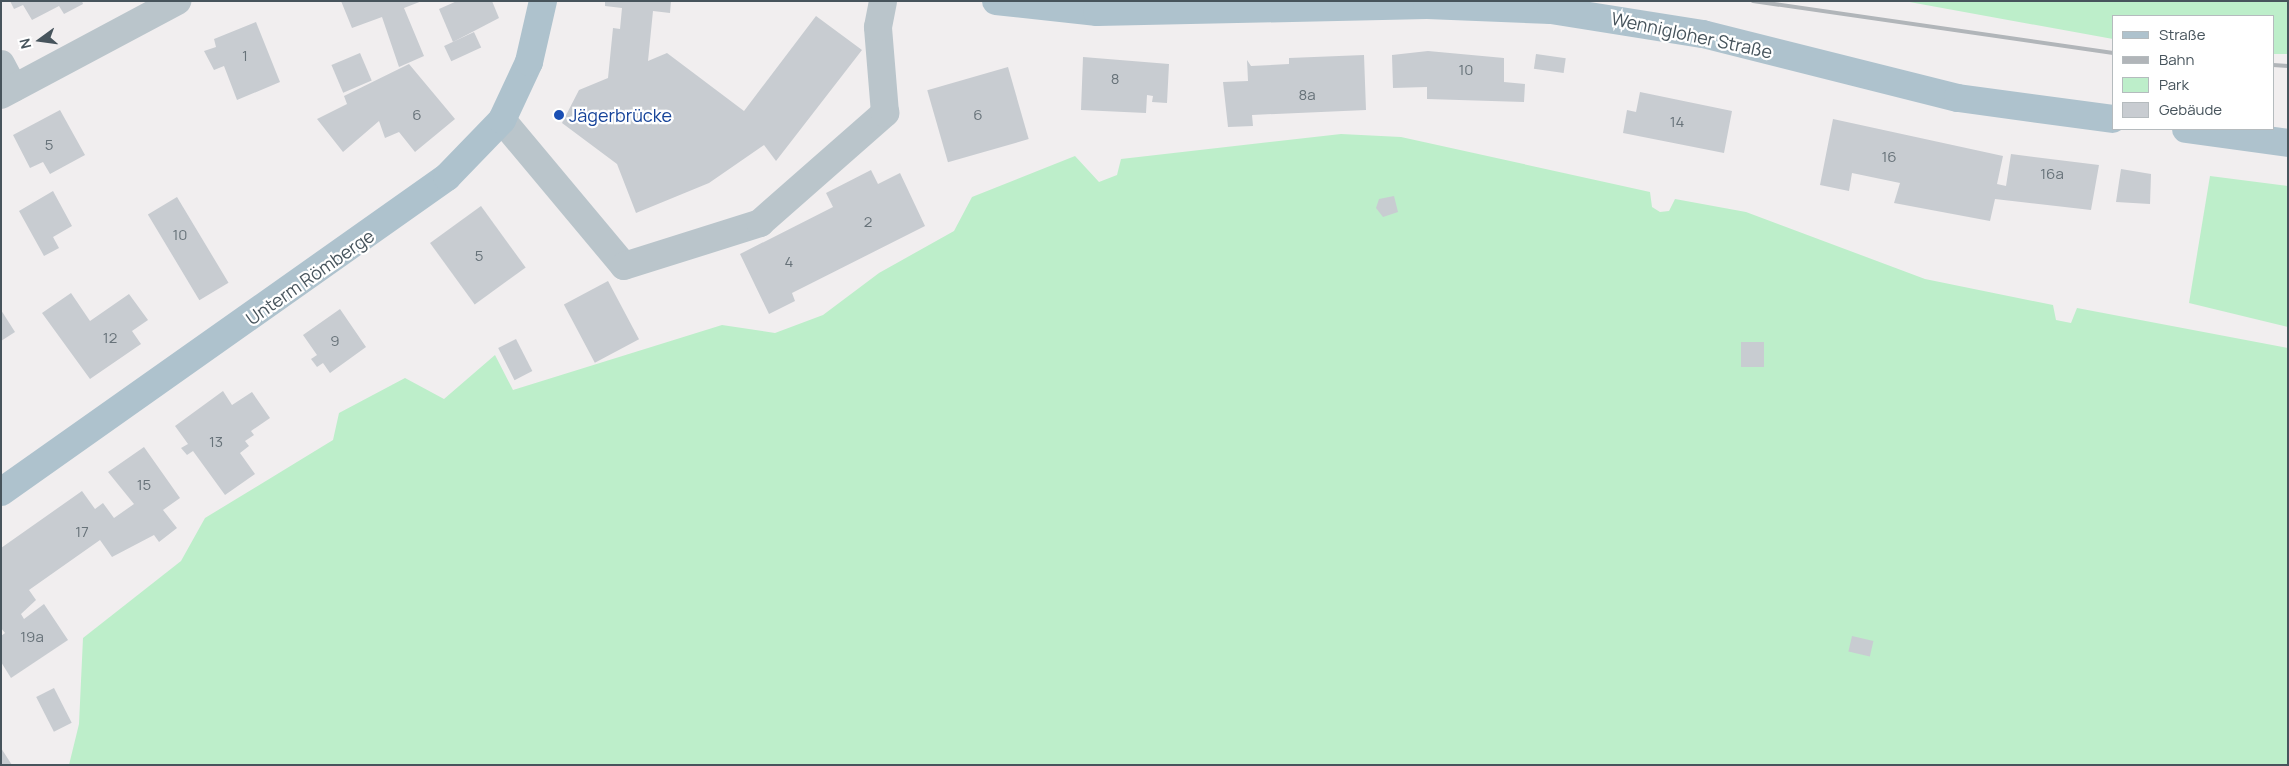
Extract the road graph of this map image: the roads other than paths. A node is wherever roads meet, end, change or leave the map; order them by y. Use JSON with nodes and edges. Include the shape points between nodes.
{"nodes":[{"id":1,"x":177,"y":1,"type":"edge"},
{"id":2,"x":543,"y":1,"type":"edge"},
{"id":3,"x":883,"y":1,"type":"edge"},
{"id":4,"x":996,"y":1,"type":"edge"},
{"id":5,"x":1,"y":64,"type":"edge"},
{"id":6,"x":8,"y":92,"type":"edge"},
{"id":7,"x":2112,"y":119,"type":"edge"},
{"id":8,"x":502,"y":120,"type":"junction"},
{"id":9,"x":2193,"y":130,"type":"edge"},
{"id":10,"x":2288,"y":143,"type":"edge"},
{"id":11,"x":1,"y":492,"type":"edge"}],
"edges":[{"from":1,"to":6,"type":"street"},
{"from":2,"to":8,"type":"main road","name":"Unterm Römberge","via":[[529,62]]},
{"from":3,"to":8,"type":"street","via":[[878,27],[885,113],[760,223],[624,266]]},
{"from":4,"to":7,"type":"main road","name":"Wennigloher Straße","via":[[1096,12],[1426,5],[1551,10],[1703,34],[1958,98]]},
{"from":5,"to":6,"type":"street"},
{"from":8,"to":11,"type":"main road","name":"Unterm Römberge","via":[[447,177],[379,228]]},
{"from":9,"to":10,"type":"main road"}]}
